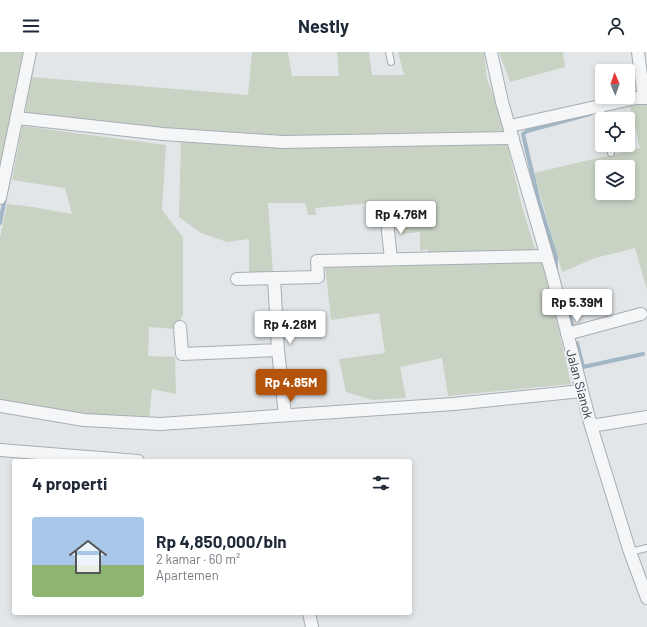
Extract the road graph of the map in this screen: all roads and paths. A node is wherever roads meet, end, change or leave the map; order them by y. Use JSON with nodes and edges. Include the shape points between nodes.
{"nodes":[{"id":1,"x":30,"y":52,"type":"edge"},
{"id":2,"x":389,"y":52,"type":"edge"},
{"id":3,"x":491,"y":52,"type":"edge"},
{"id":4,"x":638,"y":52,"type":"edge"},
{"id":5,"x":391,"y":62,"type":"dead end"},
{"id":6,"x":646,"y":98,"type":"edge"},
{"id":7,"x":600,"y":106,"type":"junction"},
{"id":8,"x":601,"y":112,"type":"edge"},
{"id":9,"x":17,"y":118,"type":"junction"},
{"id":10,"x":510,"y":126,"type":"junction"},
{"id":11,"x":513,"y":138,"type":"junction"},
{"id":12,"x":0,"y":198,"type":"edge"},
{"id":13,"x":386,"y":212,"type":"dead end"},
{"id":14,"x":547,"y":256,"type":"junction"},
{"id":15,"x":391,"y":260,"type":"junction"},
{"id":16,"x":274,"y":278,"type":"junction"},
{"id":17,"x":237,"y":279,"type":"dead end"},
{"id":18,"x":641,"y":314,"type":"dead end"},
{"id":19,"x":180,"y":327,"type":"dead end"},
{"id":20,"x":567,"y":334,"type":"junction"},
{"id":21,"x":278,"y":350,"type":"junction"},
{"id":22,"x":582,"y":391,"type":"junction"},
{"id":23,"x":0,"y":406,"type":"edge"},
{"id":24,"x":285,"y":415,"type":"junction"},
{"id":25,"x":647,"y":417,"type":"edge"},
{"id":26,"x":591,"y":426,"type":"junction"},
{"id":27,"x":0,"y":450,"type":"edge"},
{"id":28,"x":113,"y":459,"type":"edge"},
{"id":29,"x":647,"y":548,"type":"edge"},
{"id":30,"x":630,"y":552,"type":"junction"},
{"id":31,"x":647,"y":598,"type":"edge"},
{"id":32,"x":309,"y":615,"type":"edge"},
{"id":33,"x":312,"y":627,"type":"edge"}],
"edges":[{"from":1,"to":9,"type":"street"},
{"from":2,"to":5,"type":"lane"},
{"from":3,"to":10,"type":"street","name":"Jalan Sianok"},
{"from":4,"to":6,"type":"street"},
{"from":6,"to":7,"type":"street"},
{"from":7,"to":8,"type":"lane"},
{"from":7,"to":10,"type":"street"},
{"from":9,"to":11,"type":"street","via":[[163,134],[283,142]]},
{"from":9,"to":12,"type":"street"},
{"from":10,"to":11,"type":"street","name":"Jalan Sianok"},
{"from":11,"to":14,"type":"street","name":"Jalan Sianok"},
{"from":13,"to":15,"type":"street"},
{"from":14,"to":15,"type":"street"},
{"from":14,"to":20,"type":"street","name":"Jalan Sianok"},
{"from":15,"to":16,"type":"street","via":[[317,261],[318,276]]},
{"from":16,"to":17,"type":"street"},
{"from":16,"to":21,"type":"street"},
{"from":18,"to":20,"type":"street"},
{"from":19,"to":21,"type":"street","via":[[182,354]]},
{"from":20,"to":22,"type":"street","name":"Jalan Sianok"},
{"from":21,"to":24,"type":"street"},
{"from":22,"to":24,"type":"street","via":[[454,404]]},
{"from":22,"to":26,"type":"street","name":"Jalan Sianok"},
{"from":23,"to":24,"type":"street","via":[[84,420],[160,424]]},
{"from":25,"to":26,"type":"street"},
{"from":26,"to":30,"type":"street","name":"Jalan Sianok"},
{"from":27,"to":28,"type":"street"},
{"from":29,"to":30,"type":"lane"},
{"from":30,"to":31,"type":"street","name":"Jalan Sianok"},
{"from":32,"to":33,"type":"street"}]}
